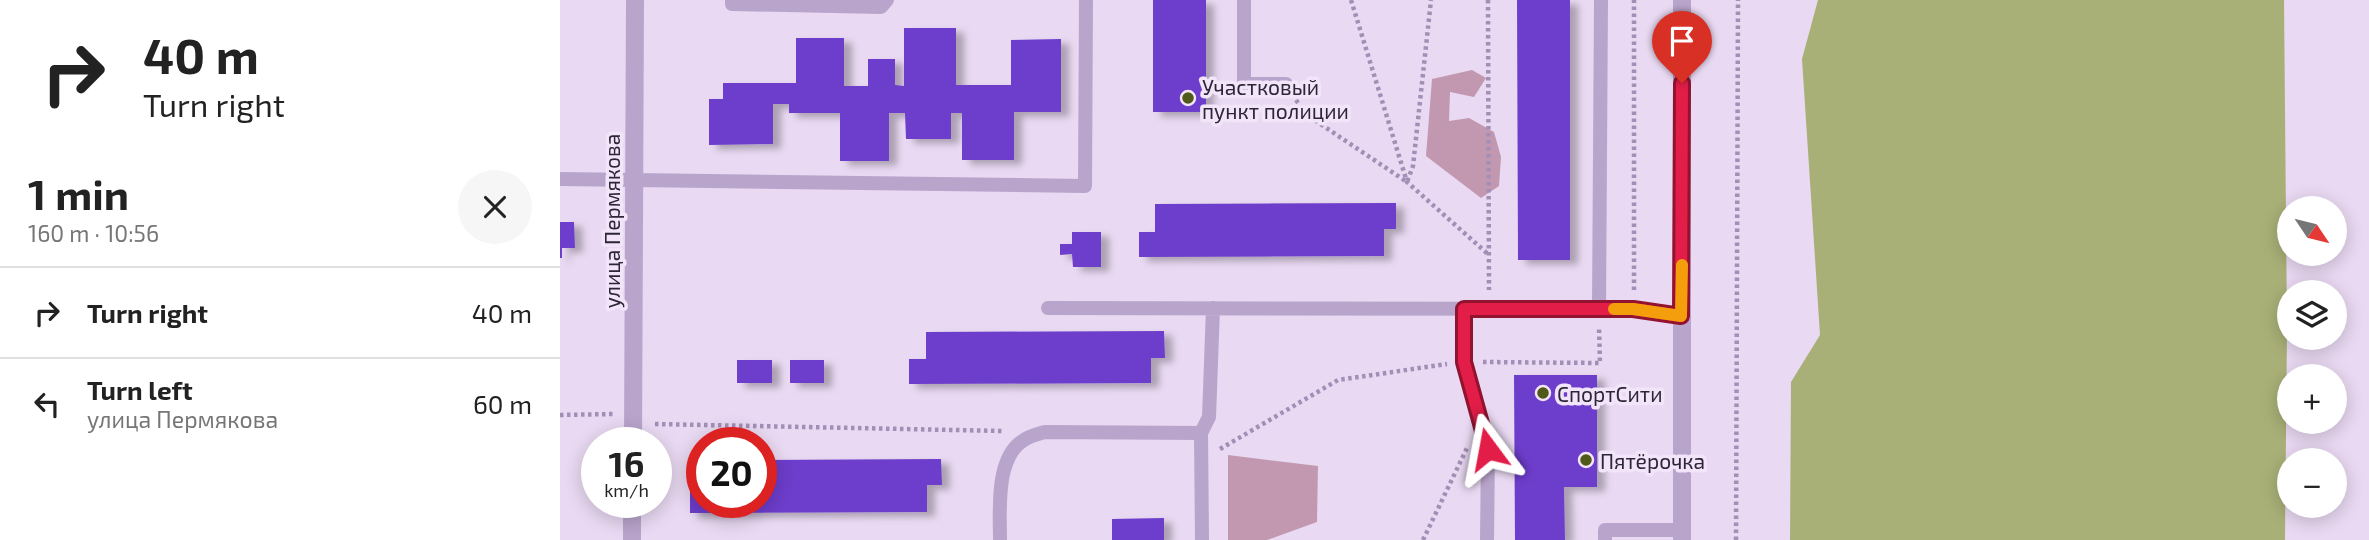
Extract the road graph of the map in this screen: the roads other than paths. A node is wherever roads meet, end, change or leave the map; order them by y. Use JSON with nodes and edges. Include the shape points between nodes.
{"nodes":[{"id":1,"x":635,"y":0,"type":"edge"},
{"id":2,"x":732,"y":0,"type":"edge"},
{"id":3,"x":887,"y":0,"type":"edge"},
{"id":4,"x":1086,"y":0,"type":"edge"},
{"id":5,"x":1244,"y":0,"type":"edge"},
{"id":6,"x":1601,"y":0,"type":"edge"},
{"id":7,"x":1682,"y":0,"type":"edge"},
{"id":8,"x":1286,"y":84,"type":"road end"},
{"id":9,"x":560,"y":179,"type":"edge"},
{"id":10,"x":634,"y":181,"type":"junction"},
{"id":11,"x":1048,"y":308,"type":"dead end"},
{"id":12,"x":1213,"y":308,"type":"junction"},
{"id":13,"x":1464,"y":309,"type":"junction"},
{"id":14,"x":1600,"y":309,"type":"junction"},
{"id":15,"x":1681,"y":316,"type":"junction"},
{"id":16,"x":633,"y":427,"type":"edge"},
{"id":17,"x":1202,"y":433,"type":"junction"},
{"id":18,"x":632,"y":518,"type":"edge"},
{"id":19,"x":1682,"y":535,"type":"edge"},
{"id":20,"x":632,"y":540,"type":"edge"},
{"id":21,"x":1000,"y":540,"type":"edge"},
{"id":22,"x":1202,"y":540,"type":"edge"},
{"id":23,"x":1487,"y":540,"type":"edge"},
{"id":24,"x":1605,"y":540,"type":"edge"}],
"edges":[{"from":1,"to":10,"type":"street","name":"улица Пермякова"},
{"from":2,"to":3,"type":"lane","via":[[732,4],[881,7]]},
{"from":4,"to":10,"type":"lane","via":[[1084,186]]},
{"from":5,"to":8,"type":"lane","via":[[1244,84]]},
{"from":6,"to":14,"type":"lane"},
{"from":7,"to":15,"type":"street"},
{"from":9,"to":10,"type":"lane"},
{"from":10,"to":16,"type":"street","name":"улица Пермякова"},
{"from":11,"to":12,"type":"lane"},
{"from":12,"to":13,"type":"lane"},
{"from":12,"to":17,"type":"lane","via":[[1209,418]]},
{"from":13,"to":14,"type":"lane"},
{"from":13,"to":23,"type":"lane","via":[[1464,362],[1488,449]]},
{"from":14,"to":15,"type":"lane"},
{"from":15,"to":19,"type":"street"},
{"from":17,"to":21,"type":"lane","via":[[1045,432],[1022,440],[1009,456],[1001,484]]},
{"from":17,"to":22,"type":"lane"},
{"from":18,"to":20,"type":"street"},
{"from":19,"to":24,"type":"lane","via":[[1605,530]]}]}
